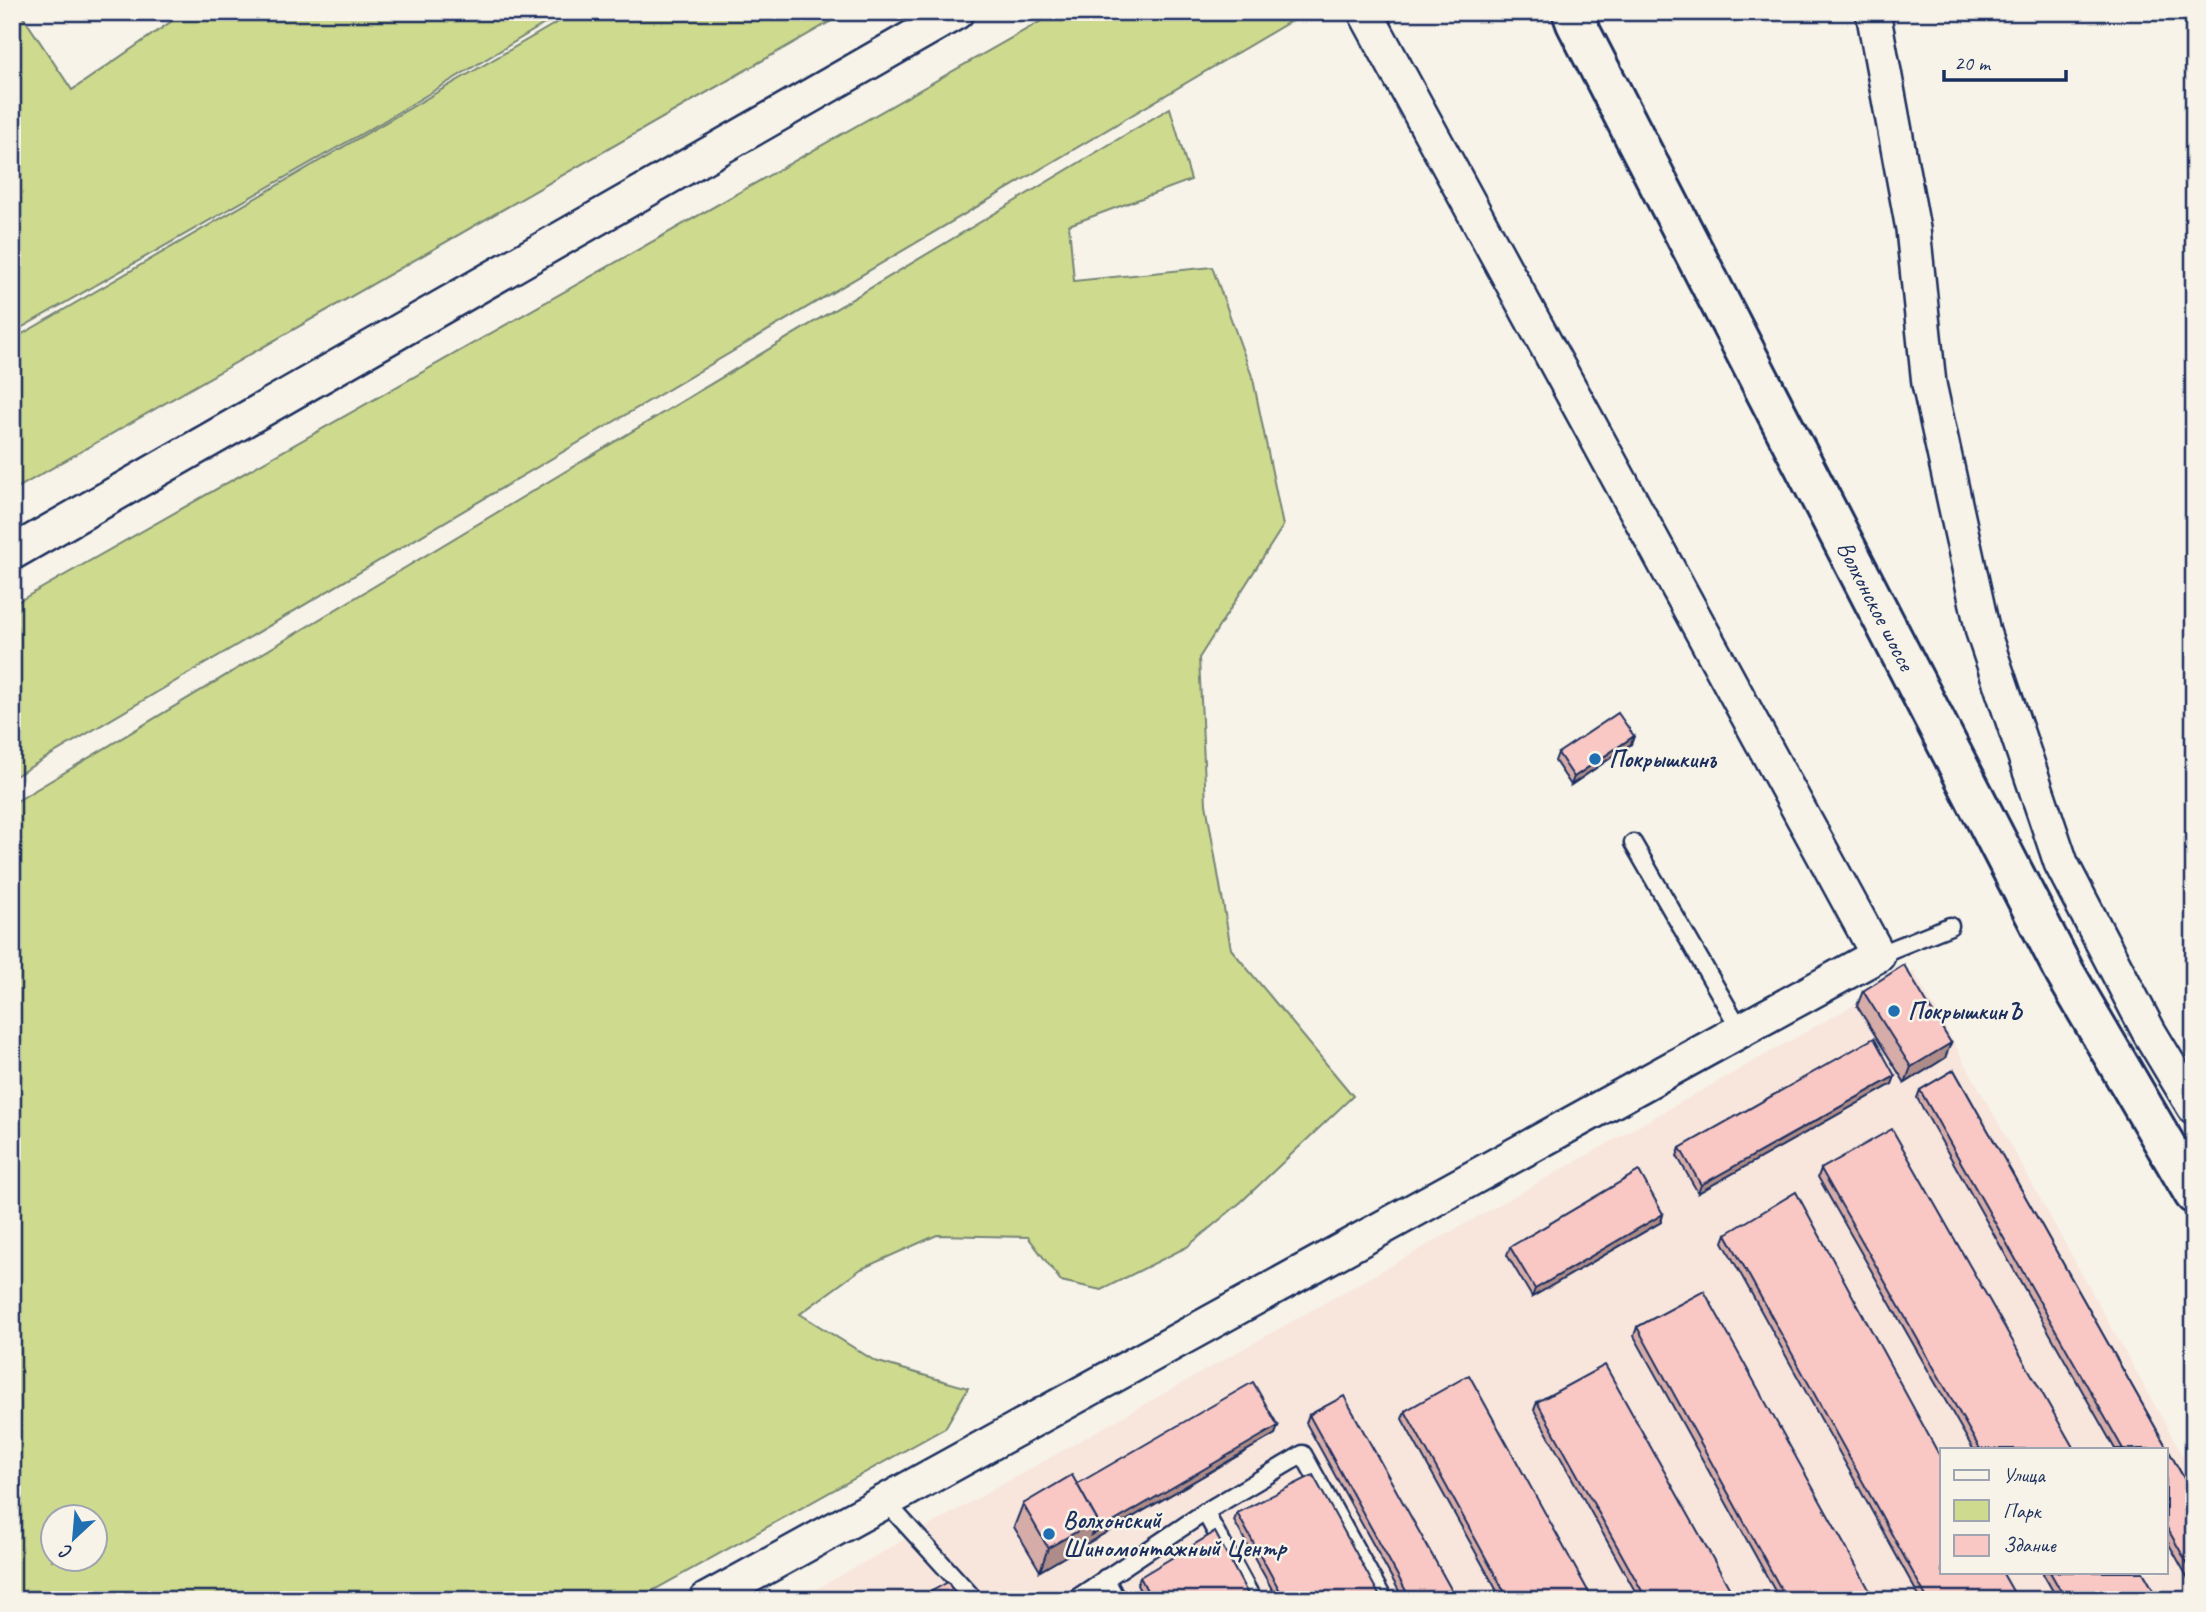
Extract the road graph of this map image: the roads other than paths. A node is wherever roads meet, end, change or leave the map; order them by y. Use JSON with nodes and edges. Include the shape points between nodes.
{"nodes":[{"id":1,"x":957,"y":12,"type":"edge"},
{"id":2,"x":1365,"y":12,"type":"edge"},
{"id":3,"x":1873,"y":12,"type":"edge"},
{"id":4,"x":1572,"y":16,"type":"edge"},
{"id":5,"x":12,"y":553,"type":"edge"},
{"id":6,"x":1633,"y":843,"type":"dead end"},
{"id":7,"x":1950,"y":926,"type":"dead end"},
{"id":8,"x":1878,"y":955,"type":"junction"},
{"id":9,"x":1741,"y":1031,"type":"junction"},
{"id":10,"x":2194,"y":1107,"type":"edge"},
{"id":11,"x":2194,"y":1194,"type":"edge"},
{"id":12,"x":884,"y":1500,"type":"junction"},
{"id":13,"x":1205,"y":1512,"type":"junction"},
{"id":14,"x":1105,"y":1578,"type":"junction"},
{"id":15,"x":706,"y":1600,"type":"edge"},
{"id":16,"x":975,"y":1600,"type":"edge"},
{"id":17,"x":1074,"y":1600,"type":"edge"},
{"id":18,"x":1118,"y":1600,"type":"edge"},
{"id":19,"x":1253,"y":1600,"type":"edge"},
{"id":20,"x":1384,"y":1600,"type":"edge"}],
"edges":[{"from":1,"to":5,"type":"street"},
{"from":2,"to":8,"type":"street"},
{"from":3,"to":10,"type":"street","via":[[1913,229],[1929,384],[1983,632],[2061,863],[2149,1032]]},
{"from":4,"to":11,"type":"main road","name":"Волхонское шоссе","via":[[2066,973]]},
{"from":6,"to":9,"type":"lane"},
{"from":7,"to":8,"type":"lane"},
{"from":8,"to":9,"type":"street"},
{"from":9,"to":12,"type":"street"},
{"from":12,"to":15,"type":"street"},
{"from":12,"to":16,"type":"lane"},
{"from":13,"to":14,"type":"lane"},
{"from":13,"to":19,"type":"lane"},
{"from":13,"to":20,"type":"lane","via":[[1303,1454]]},
{"from":14,"to":17,"type":"lane"},
{"from":14,"to":18,"type":"lane"}]}
